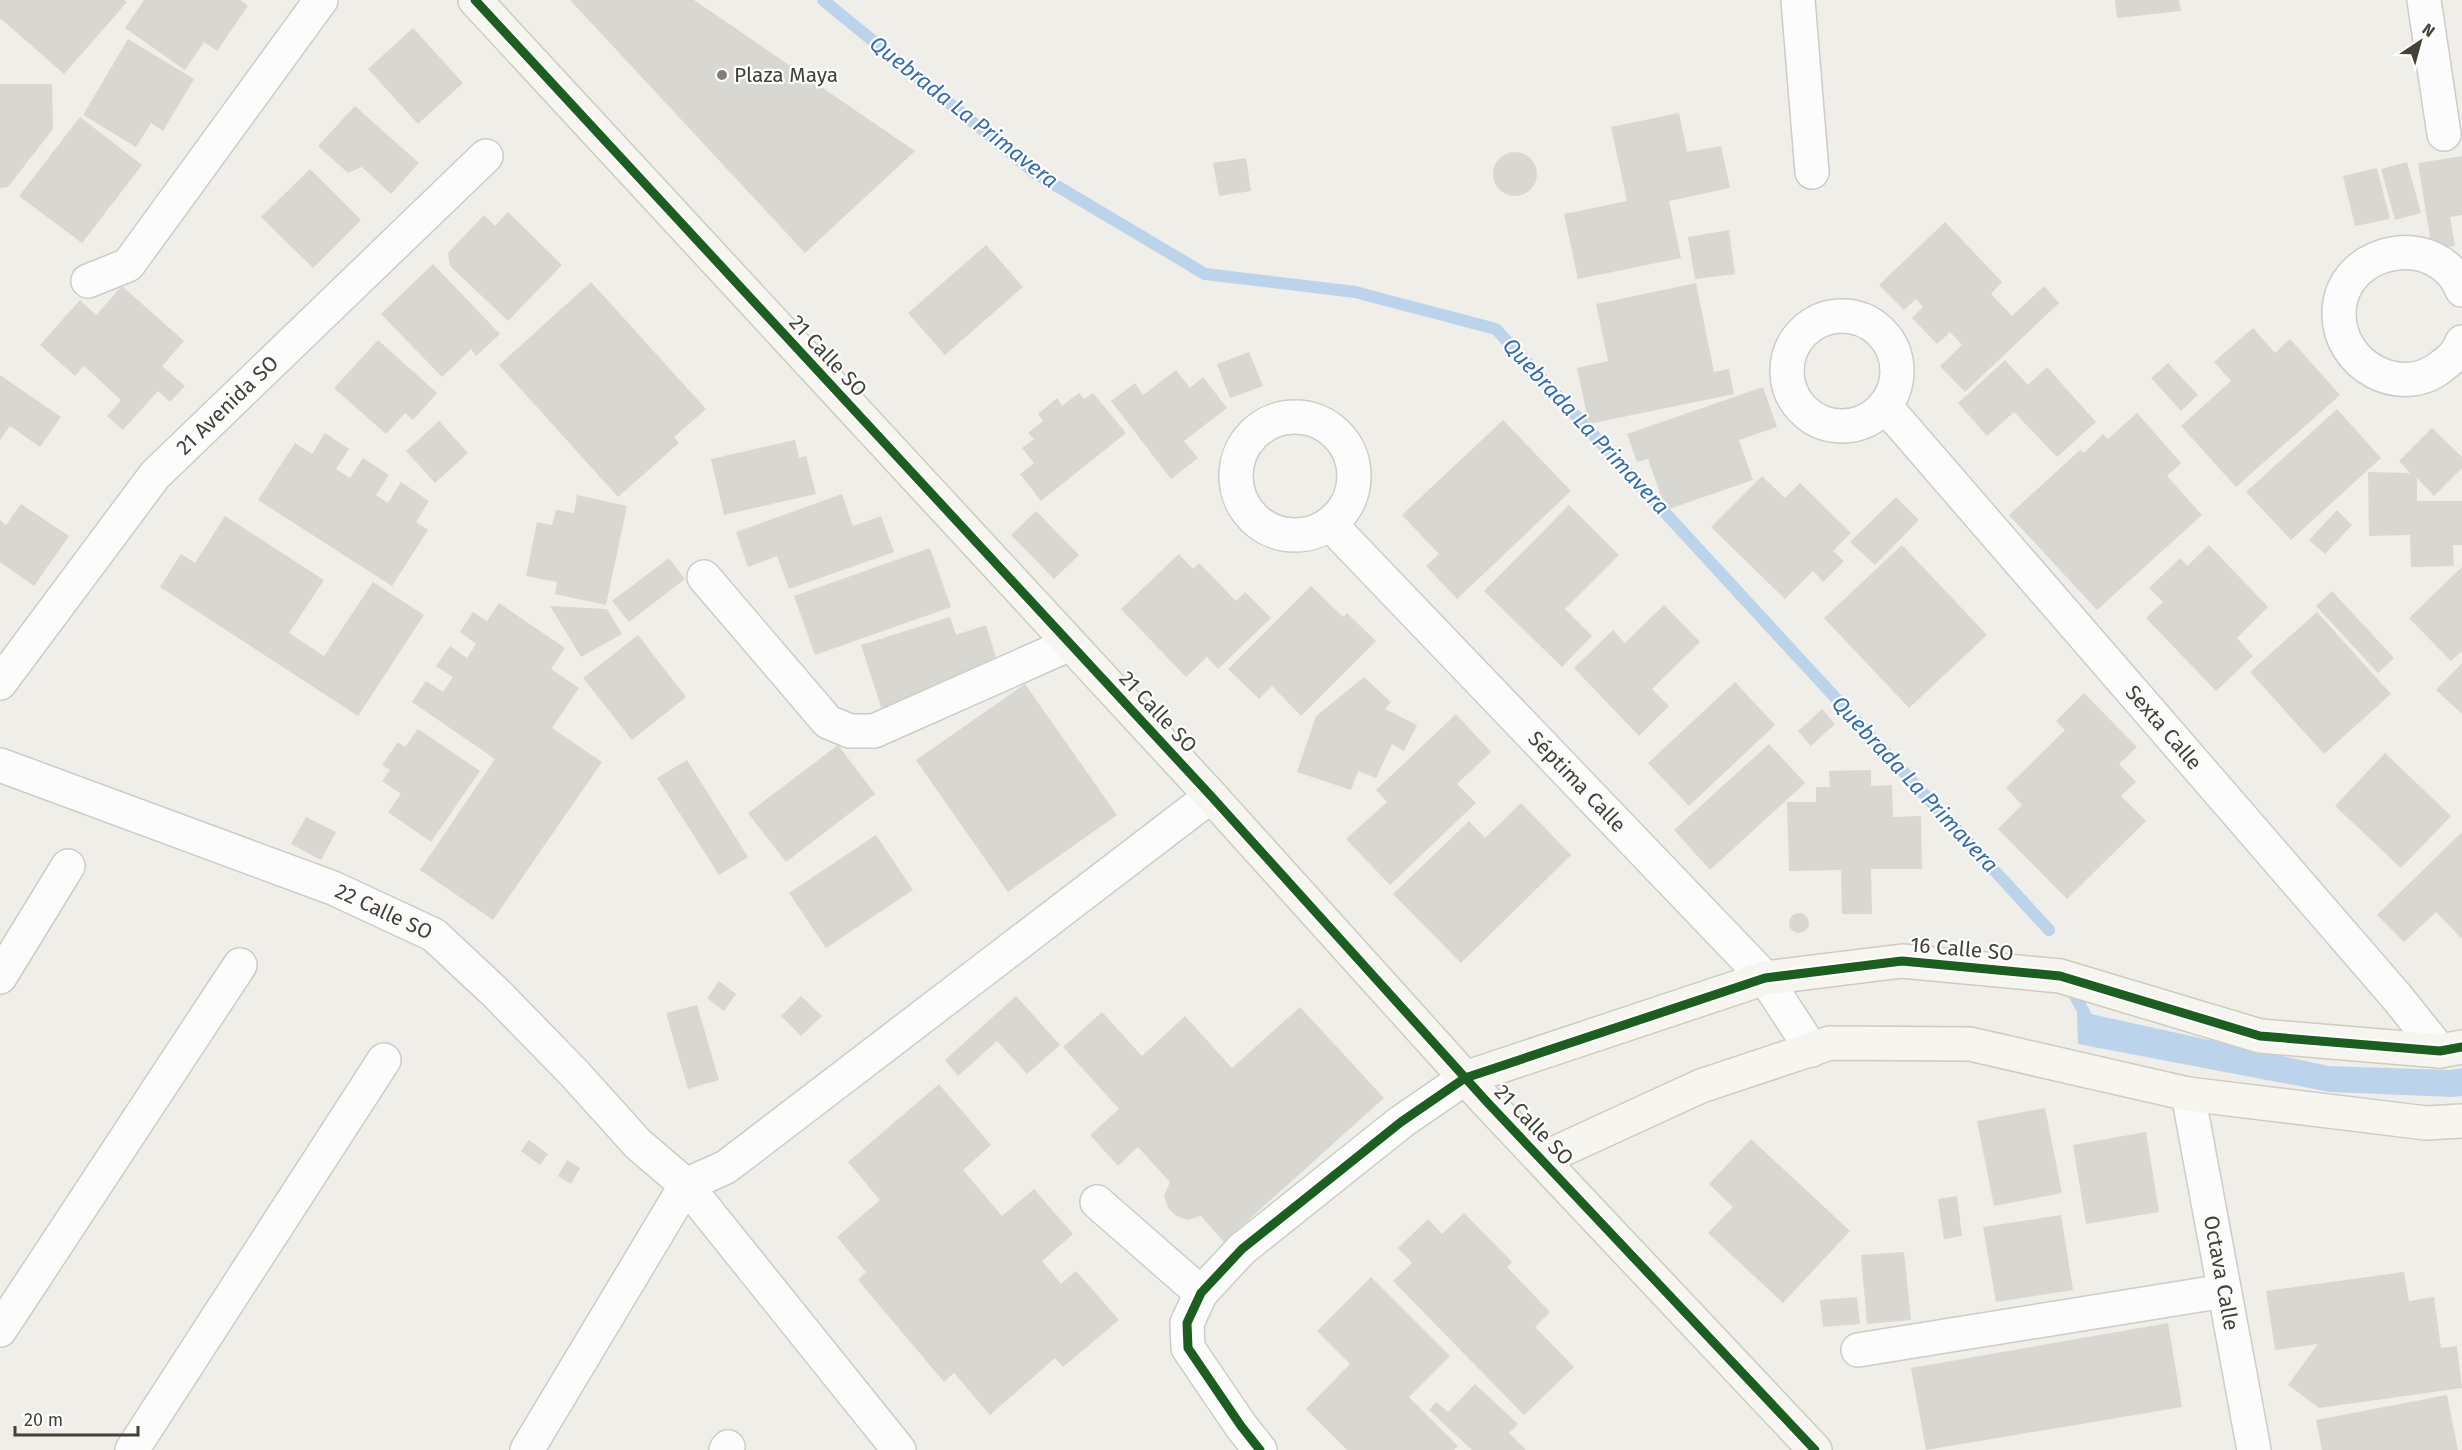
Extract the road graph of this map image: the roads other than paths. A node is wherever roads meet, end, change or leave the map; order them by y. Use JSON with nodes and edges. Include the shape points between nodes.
{"nodes":[{"id":1,"x":321,"y":0,"type":"edge"},
{"id":2,"x":475,"y":0,"type":"edge"},
{"id":3,"x":1798,"y":0,"type":"edge"},
{"id":4,"x":2424,"y":0,"type":"edge"},
{"id":5,"x":2444,"y":134,"type":"dead end"},
{"id":6,"x":486,"y":156,"type":"dead end"},
{"id":7,"x":1812,"y":172,"type":"dead end"},
{"id":8,"x":88,"y":281,"type":"dead end"},
{"id":9,"x":2462,"y":290,"type":"edge"},
{"id":10,"x":2459,"y":356,"type":"edge"},
{"id":11,"x":1886,"y":407,"type":"dead end"},
{"id":12,"x":1330,"y":524,"type":"dead end"},
{"id":13,"x":704,"y":577,"type":"dead end"},
{"id":14,"x":1070,"y":644,"type":"junction"},
{"id":15,"x":0,"y":683,"type":"edge"},
{"id":16,"x":0,"y":765,"type":"edge"},
{"id":17,"x":1211,"y":796,"type":"junction"},
{"id":18,"x":68,"y":866,"type":"dead end"},
{"id":19,"x":240,"y":965,"type":"dead end"},
{"id":20,"x":0,"y":977,"type":"edge"},
{"id":21,"x":1765,"y":978,"type":"junction"},
{"id":22,"x":2451,"y":1049,"type":"edge"},
{"id":23,"x":1812,"y":1050,"type":"junction"},
{"id":24,"x":384,"y":1060,"type":"dead end"},
{"id":25,"x":1465,"y":1078,"type":"junction"},
{"id":26,"x":2187,"y":1094,"type":"junction"},
{"id":27,"x":2462,"y":1121,"type":"edge"},
{"id":28,"x":1542,"y":1159,"type":"junction"},
{"id":29,"x":686,"y":1185,"type":"junction"},
{"id":30,"x":1097,"y":1202,"type":"dead end"},
{"id":31,"x":2224,"y":1291,"type":"junction"},
{"id":32,"x":1201,"y":1293,"type":"junction"},
{"id":33,"x":0,"y":1330,"type":"edge"},
{"id":34,"x":1858,"y":1350,"type":"dead end"},
{"id":35,"x":132,"y":1450,"type":"edge"},
{"id":36,"x":527,"y":1450,"type":"edge"},
{"id":37,"x":899,"y":1450,"type":"edge"},
{"id":38,"x":1260,"y":1450,"type":"edge"},
{"id":39,"x":1815,"y":1450,"type":"edge"},
{"id":40,"x":2254,"y":1450,"type":"edge"}],
"edges":[{"from":1,"to":8,"type":"street","via":[[128,265]]},
{"from":2,"to":14,"type":"street","name":"21 Calle SO"},
{"from":3,"to":7,"type":"street"},
{"from":4,"to":5,"type":"street"},
{"from":6,"to":15,"type":"street","name":"21 Avenida SO","via":[[154,476]]},
{"from":9,"to":10,"type":"street","via":[[2444,265],[2424,254],[2396,251],[2375,257],[2356,270],[2344,289],[2338,311],[2341,334],[2352,354],[2371,371],[2392,379],[2415,379],[2435,372]]},
{"from":11,"to":22,"type":"street","name":"Sexta Calle","via":[[2388,987]]},
{"from":12,"to":21,"type":"street","name":"Séptima Calle"},
{"from":13,"to":14,"type":"street","via":[[828,722],[850,730],[874,731]]},
{"from":14,"to":17,"type":"street","name":"21 Calle SO"},
{"from":16,"to":29,"type":"street","name":"22 Calle SO","via":[[333,888],[434,935],[496,993],[638,1144]]},
{"from":17,"to":25,"type":"street","name":"21 Calle SO"},
{"from":17,"to":29,"type":"street","via":[[726,1167]]},
{"from":18,"to":20,"type":"street"},
{"from":19,"to":33,"type":"street"},
{"from":21,"to":22,"type":"street","name":"16 Calle SO","via":[[1902,961],[2060,976],[2260,1036]]},
{"from":21,"to":23,"type":"street","name":"Séptima Calle"},
{"from":21,"to":25,"type":"street","name":"16 Calle SO"},
{"from":23,"to":26,"type":"street","via":[[1830,1043],[1970,1044]]},
{"from":23,"to":28,"type":"street","via":[[1701,1086]]},
{"from":24,"to":35,"type":"street"},
{"from":25,"to":28,"type":"street","name":"21 Calle SO"},
{"from":25,"to":32,"type":"street","via":[[1401,1122],[1242,1249]]},
{"from":26,"to":27,"type":"street","via":[[2426,1123]]},
{"from":26,"to":31,"type":"street","name":"Octava Calle"},
{"from":28,"to":39,"type":"street","name":"21 Calle SO"},
{"from":29,"to":36,"type":"street"},
{"from":29,"to":37,"type":"street","name":"22 Calle SO"},
{"from":30,"to":32,"type":"street"},
{"from":31,"to":34,"type":"street"},
{"from":31,"to":40,"type":"street","name":"Octava Calle"},
{"from":32,"to":38,"type":"street","via":[[1187,1323],[1188,1348]]}]}
